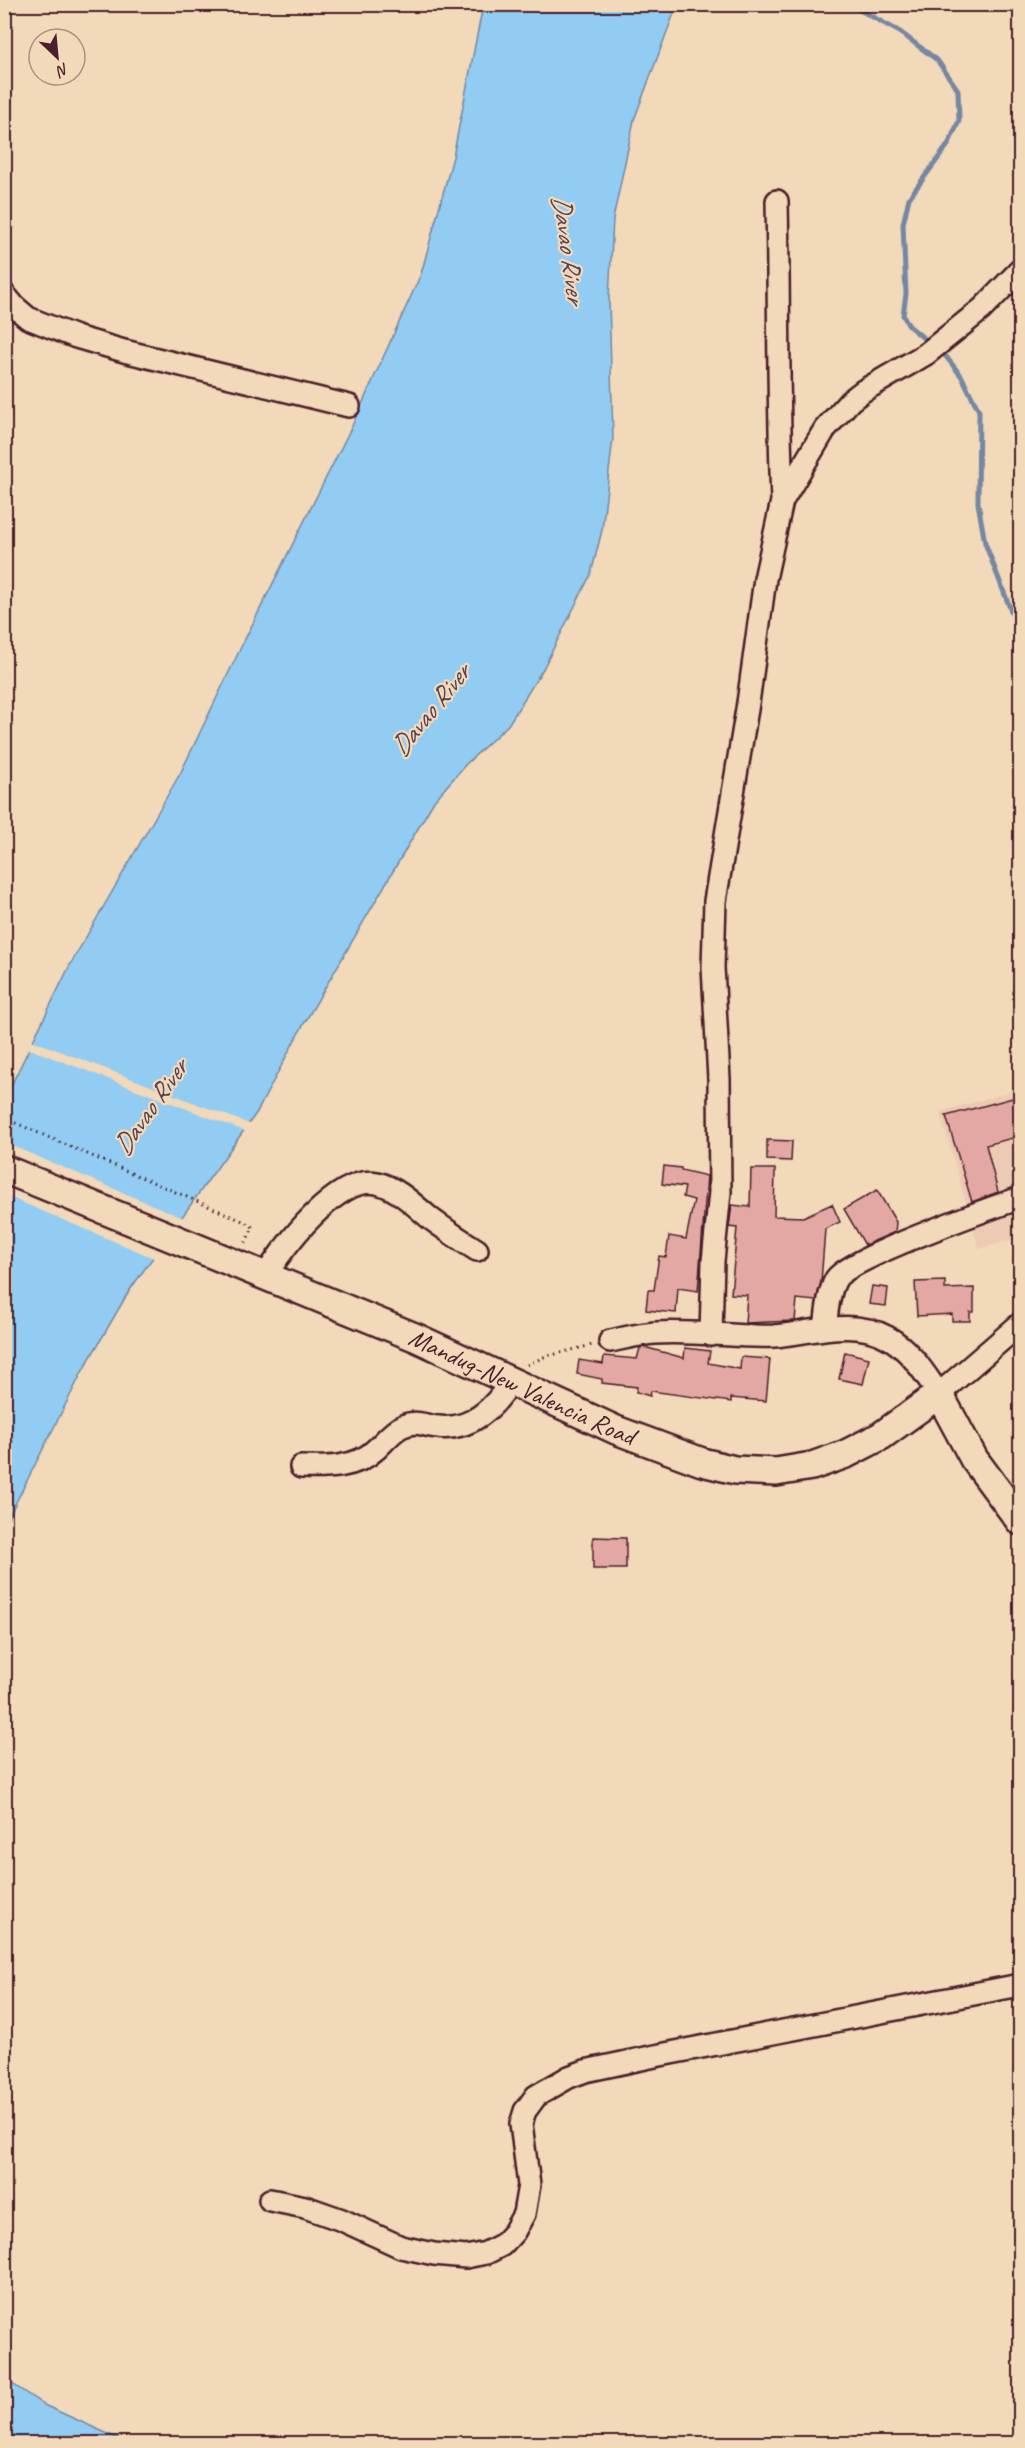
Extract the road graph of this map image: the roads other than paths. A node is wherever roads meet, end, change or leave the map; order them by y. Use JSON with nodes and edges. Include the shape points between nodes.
{"nodes":[{"id":1,"x":777,"y":201,"type":"dead end"},
{"id":2,"x":1020,"y":270,"type":"edge"},
{"id":3,"x":4,"y":294,"type":"edge"},
{"id":4,"x":349,"y":406,"type":"dead end"},
{"id":5,"x":782,"y":501,"type":"junction"},
{"id":6,"x":4,"y":1169,"type":"edge"},
{"id":7,"x":1020,"y":1197,"type":"edge"},
{"id":8,"x":477,"y":1250,"type":"dead end"},
{"id":9,"x":265,"y":1277,"type":"junction"},
{"id":10,"x":1020,"y":1324,"type":"edge"},
{"id":11,"x":825,"y":1329,"type":"junction"},
{"id":12,"x":711,"y":1335,"type":"junction"},
{"id":13,"x":610,"y":1341,"type":"road end"},
{"id":14,"x":511,"y":1381,"type":"junction"},
{"id":15,"x":939,"y":1394,"type":"junction"},
{"id":16,"x":301,"y":1467,"type":"dead end"},
{"id":17,"x":1020,"y":1521,"type":"edge"},
{"id":18,"x":1020,"y":1985,"type":"edge"},
{"id":19,"x":270,"y":2200,"type":"dead end"}],
"edges":[{"from":1,"to":5,"type":"street"},
{"from":2,"to":5,"type":"street","via":[[942,342],[850,401],[825,429]]},
{"from":3,"to":4,"type":"street","via":[[28,318],[76,337]]},
{"from":5,"to":12,"type":"street","via":[[765,579],[715,901],[713,967],[720,1192]]},
{"from":6,"to":9,"type":"main road","name":"Mandug-New Valencia Road"},
{"from":7,"to":11,"type":"street","via":[[842,1272],[831,1292]]},
{"from":8,"to":9,"type":"street","via":[[407,1198],[375,1182],[367,1183],[340,1194],[319,1209],[291,1238]]},
{"from":9,"to":14,"type":"main road","name":"Mandug-New Valencia Road","via":[[417,1338]]},
{"from":10,"to":15,"type":"street","name":"Mandug-New Valencia Road"},
{"from":11,"to":12,"type":"street","via":[[775,1336]]},
{"from":11,"to":15,"type":"street","via":[[863,1329],[887,1337],[903,1348]]},
{"from":12,"to":13,"type":"street","via":[[655,1333]]},
{"from":14,"to":15,"type":"main road","name":"Mandug-New Valencia Road","via":[[616,1430],[702,1462],[735,1470],[776,1472],[812,1466],[846,1454],[881,1436]]},
{"from":14,"to":16,"type":"street","via":[[501,1398],[468,1423],[452,1429],[417,1422],[400,1427],[370,1455],[351,1463],[331,1468]]},
{"from":15,"to":17,"type":"main road","via":[[974,1459]]},
{"from":18,"to":19,"type":"street","via":[[569,2077],[536,2097],[525,2111],[521,2124],[529,2185],[524,2214],[502,2245],[486,2253],[466,2257],[401,2247],[342,2220]]}]}
